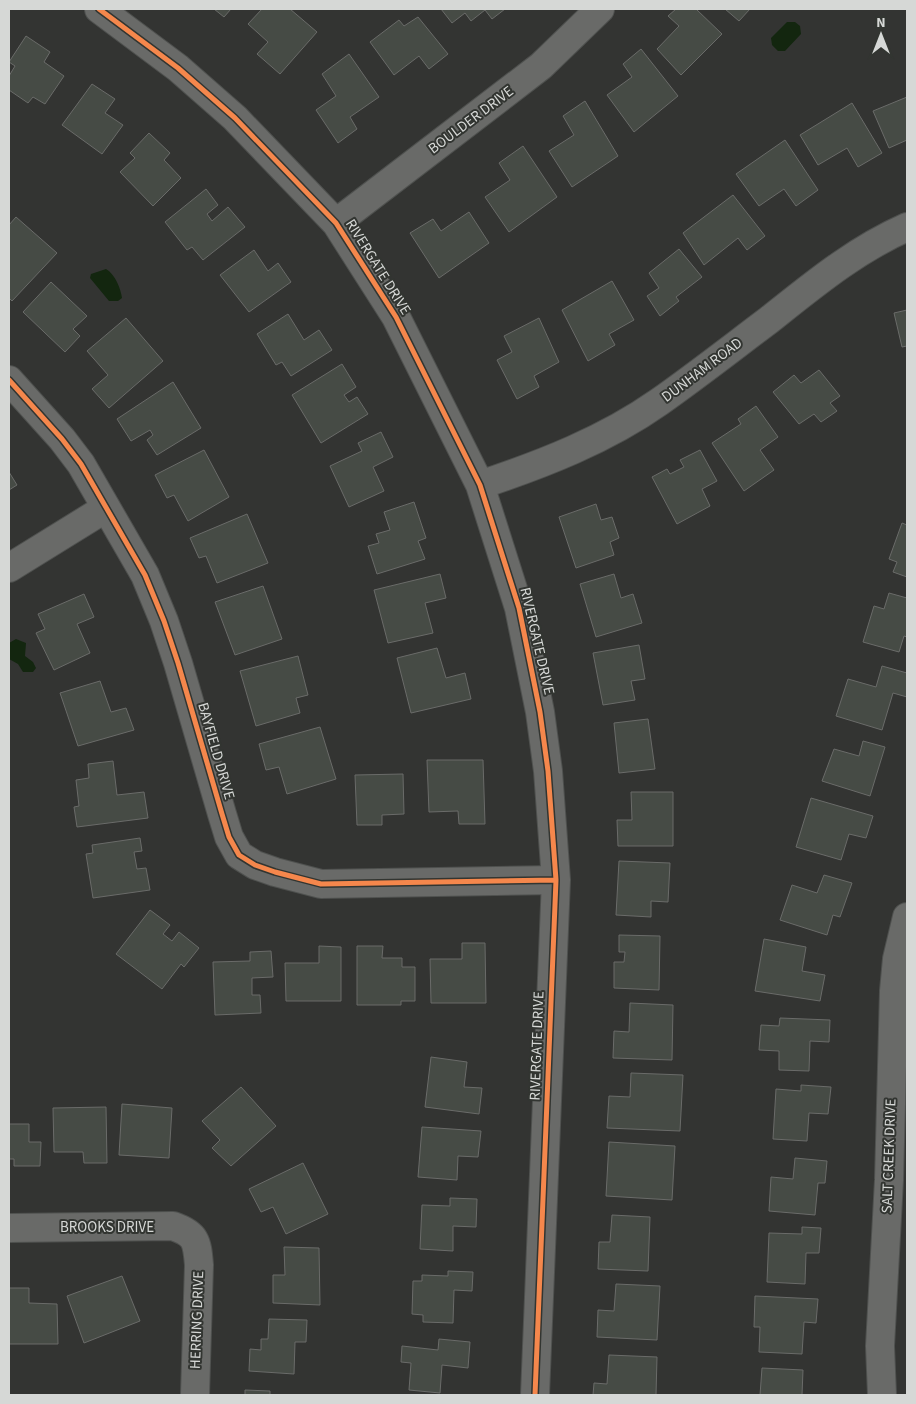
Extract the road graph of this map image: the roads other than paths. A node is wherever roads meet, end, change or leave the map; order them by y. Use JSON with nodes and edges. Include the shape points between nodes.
{"nodes":[{"id":1,"x":99,"y":9,"type":"edge"},
{"id":2,"x":600,"y":9,"type":"edge"},
{"id":3,"x":336,"y":223,"type":"junction"},
{"id":4,"x":907,"y":227,"type":"edge"},
{"id":5,"x":9,"y":380,"type":"edge"},
{"id":6,"x":480,"y":485,"type":"junction"},
{"id":7,"x":106,"y":508,"type":"junction"},
{"id":8,"x":9,"y":568,"type":"edge"},
{"id":9,"x":556,"y":880,"type":"junction"},
{"id":10,"x":907,"y":917,"type":"edge"},
{"id":11,"x":898,"y":1181,"type":"edge"},
{"id":12,"x":9,"y":1228,"type":"edge"},
{"id":13,"x":197,"y":1245,"type":"joint"},
{"id":14,"x":195,"y":1395,"type":"edge"},
{"id":15,"x":535,"y":1395,"type":"edge"},
{"id":16,"x":882,"y":1395,"type":"edge"}],
"edges":[{"from":1,"to":3,"type":"street","name":"RIVERGATE DRIVE","via":[[178,68],[235,118]]},
{"from":2,"to":3,"type":"street","name":"BOULDER DRIVE","via":[[541,66]]},
{"from":3,"to":6,"type":"street","name":"RIVERGATE DRIVE","via":[[396,317]]},
{"from":4,"to":6,"type":"street","name":"DUNHAM ROAD","via":[[865,248],[826,274],[674,390],[628,421],[534,467]]},
{"from":5,"to":7,"type":"street","name":"BAYFIELD DRIVE","via":[[62,439]]},
{"from":6,"to":9,"type":"street","name":"RIVERGATE DRIVE","via":[[519,608],[540,712]]},
{"from":7,"to":8,"type":"street"},
{"from":7,"to":9,"type":"street","name":"BAYFIELD DRIVE","via":[[145,575],[164,621],[229,836],[239,855],[275,872],[321,884]]},
{"from":9,"to":15,"type":"street","name":"RIVERGATE DRIVE"},
{"from":10,"to":11,"type":"street","name":"SALT CREEK DRIVE","via":[[897,959],[894,991]]},
{"from":11,"to":16,"type":"street","name":"SALT CREEK DRIVE","via":[[880,1346]]},
{"from":12,"to":13,"type":"street","name":"BROOKS DRIVE","via":[[173,1226],[188,1232]]},
{"from":13,"to":14,"type":"street","name":"HERRING DRIVE","via":[[199,1290]]}]}
